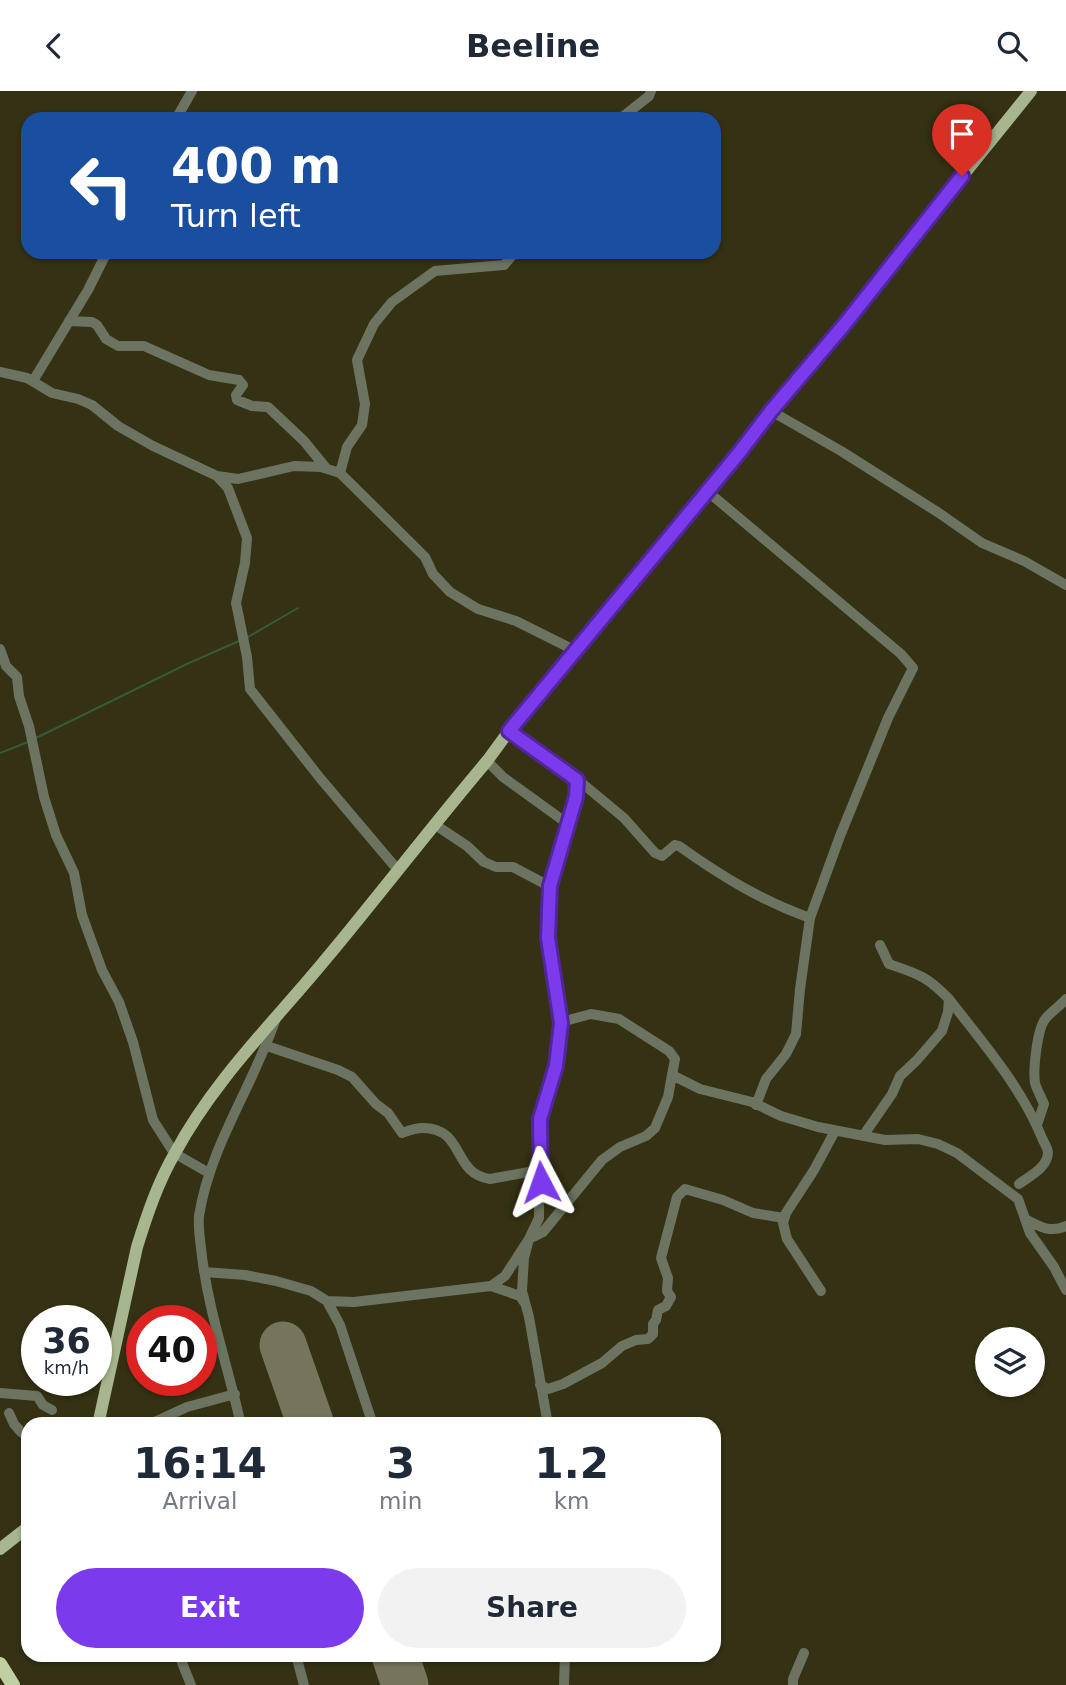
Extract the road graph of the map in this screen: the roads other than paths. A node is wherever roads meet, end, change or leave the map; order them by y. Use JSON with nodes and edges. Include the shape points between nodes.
{"nodes":[{"id":1,"x":192,"y":91,"type":"edge"},
{"id":2,"x":651,"y":91,"type":"edge"},
{"id":3,"x":1031,"y":91,"type":"edge"},
{"id":4,"x":180,"y":112,"type":"edge"},
{"id":5,"x":629,"y":112,"type":"edge"},
{"id":6,"x":104,"y":259,"type":"edge"},
{"id":7,"x":509,"y":259,"type":"edge"},
{"id":8,"x":69,"y":321,"type":"junction"},
{"id":9,"x":0,"y":372,"type":"edge"},
{"id":10,"x":33,"y":381,"type":"junction"},
{"id":11,"x":771,"y":411,"type":"junction"},
{"id":12,"x":326,"y":468,"type":"junction"},
{"id":13,"x":340,"y":473,"type":"junction"},
{"id":14,"x":217,"y":476,"type":"junction"},
{"id":15,"x":707,"y":491,"type":"junction"},
{"id":16,"x":1066,"y":585,"type":"edge"},
{"id":17,"x":0,"y":649,"type":"edge"},
{"id":18,"x":576,"y":651,"type":"junction"},
{"id":19,"x":509,"y":731,"type":"junction"},
{"id":20,"x":487,"y":761,"type":"junction"},
{"id":21,"x":583,"y":784,"type":"dead end"},
{"id":22,"x":434,"y":824,"type":"junction"},
{"id":23,"x":568,"y":824,"type":"junction"},
{"id":24,"x":397,"y":869,"type":"junction"},
{"id":25,"x":550,"y":886,"type":"junction"},
{"id":26,"x":810,"y":918,"type":"junction"},
{"id":27,"x":880,"y":945,"type":"dead end"},
{"id":28,"x":949,"y":999,"type":"junction"},
{"id":29,"x":1066,"y":999,"type":"edge"},
{"id":30,"x":278,"y":1013,"type":"junction"},
{"id":31,"x":561,"y":1023,"type":"junction"},
{"id":32,"x":267,"y":1046,"type":"junction"},
{"id":33,"x":671,"y":1075,"type":"junction"},
{"id":34,"x":756,"y":1105,"type":"junction"},
{"id":35,"x":1037,"y":1125,"type":"junction"},
{"id":36,"x":835,"y":1131,"type":"junction"},
{"id":37,"x":863,"y":1136,"type":"junction"},
{"id":38,"x":174,"y":1153,"type":"junction"},
{"id":39,"x":540,"y":1170,"type":"junction"},
{"id":40,"x":209,"y":1173,"type":"junction"},
{"id":41,"x":1019,"y":1184,"type":"dead end"},
{"id":42,"x":784,"y":1218,"type":"junction"},
{"id":43,"x":1025,"y":1219,"type":"junction"},
{"id":44,"x":1066,"y":1226,"type":"edge"},
{"id":45,"x":529,"y":1239,"type":"junction"},
{"id":46,"x":204,"y":1272,"type":"junction"},
{"id":47,"x":491,"y":1286,"type":"junction"},
{"id":48,"x":1066,"y":1290,"type":"edge"},
{"id":49,"x":821,"y":1291,"type":"dead end"},
{"id":50,"x":327,"y":1301,"type":"junction"},
{"id":51,"x":525,"y":1305,"type":"junction"},
{"id":52,"x":540,"y":1385,"type":"junction"},
{"id":53,"x":0,"y":1393,"type":"edge"},
{"id":54,"x":234,"y":1394,"type":"junction"},
{"id":55,"x":52,"y":1410,"type":"dead end"},
{"id":56,"x":9,"y":1413,"type":"dead end"},
{"id":57,"x":100,"y":1417,"type":"edge"},
{"id":58,"x":165,"y":1417,"type":"edge"},
{"id":59,"x":239,"y":1417,"type":"edge"},
{"id":60,"x":370,"y":1417,"type":"edge"},
{"id":61,"x":546,"y":1417,"type":"edge"},
{"id":62,"x":21,"y":1432,"type":"edge"},
{"id":63,"x":21,"y":1532,"type":"edge"},
{"id":64,"x":4,"y":1544,"type":"edge"},
{"id":65,"x":804,"y":1653,"type":"dead end"},
{"id":66,"x":182,"y":1662,"type":"edge"},
{"id":67,"x":298,"y":1662,"type":"edge"},
{"id":68,"x":565,"y":1662,"type":"edge"},
{"id":69,"x":191,"y":1685,"type":"edge"},
{"id":70,"x":304,"y":1685,"type":"edge"},
{"id":71,"x":564,"y":1685,"type":"edge"},
{"id":72,"x":793,"y":1685,"type":"edge"}],
"edges":[{"from":1,"to":4,"type":"street"},
{"from":2,"to":5,"type":"street"},
{"from":3,"to":11,"type":"main road"},
{"from":6,"to":8,"type":"street"},
{"from":7,"to":13,"type":"street","via":[[504,265],[435,271],[392,302],[374,324],[357,360],[365,404],[362,425],[346,447]]},
{"from":8,"to":10,"type":"street"},
{"from":8,"to":12,"type":"street","via":[[92,322],[118,347],[144,346],[209,375],[239,380],[243,385],[237,400],[268,407]]},
{"from":9,"to":10,"type":"street"},
{"from":10,"to":14,"type":"street","via":[[52,393],[92,405],[153,446]]},
{"from":11,"to":15,"type":"main road"},
{"from":11,"to":16,"type":"street","via":[[982,543]]},
{"from":12,"to":13,"type":"street"},
{"from":12,"to":14,"type":"street","via":[[294,466],[238,479]]},
{"from":13,"to":18,"type":"street","via":[[425,557],[450,592],[478,610],[516,621]]},
{"from":14,"to":24,"type":"street","via":[[228,488],[247,538],[236,603],[250,689]]},
{"from":15,"to":18,"type":"main road"},
{"from":15,"to":26,"type":"street","via":[[913,668],[888,719]]},
{"from":17,"to":38,"type":"street","via":[[6,666],[17,677],[44,797],[74,873],[82,915],[133,1042],[153,1120]]},
{"from":18,"to":19,"type":"main road"},
{"from":19,"to":20,"type":"main road"},
{"from":19,"to":23,"type":"street","via":[[577,780]]},
{"from":20,"to":22,"type":"main road"},
{"from":20,"to":23,"type":"street","via":[[503,778]]},
{"from":21,"to":26,"type":"street","via":[[624,818],[655,853],[662,856],[679,846],[766,902]]},
{"from":22,"to":24,"type":"main road"},
{"from":22,"to":25,"type":"street","via":[[484,862],[513,867]]},
{"from":23,"to":25,"type":"street"},
{"from":24,"to":30,"type":"main road"},
{"from":25,"to":31,"type":"street","via":[[548,938]]},
{"from":26,"to":34,"type":"street","via":[[796,1034],[766,1079]]},
{"from":27,"to":28,"type":"street","via":[[889,964],[923,975]]},
{"from":28,"to":35,"type":"street","via":[[1006,1073]]},
{"from":28,"to":37,"type":"street","via":[[942,1031],[900,1076]]},
{"from":29,"to":35,"type":"street","via":[[1044,1019],[1039,1038],[1035,1084],[1044,1104]]},
{"from":30,"to":32,"type":"street"},
{"from":30,"to":38,"type":"main road","via":[[215,1091]]},
{"from":31,"to":33,"type":"street","via":[[591,1014],[622,1020],[669,1051],[675,1059]]},
{"from":31,"to":39,"type":"street","via":[[556,1066],[540,1119]]},
{"from":32,"to":39,"type":"street","via":[[352,1077],[402,1133],[414,1128],[443,1131],[465,1165],[483,1178]]},
{"from":32,"to":40,"type":"street"},
{"from":33,"to":34,"type":"street"},
{"from":33,"to":45,"type":"street","via":[[655,1128],[603,1160],[543,1232]]},
{"from":34,"to":36,"type":"street"},
{"from":35,"to":41,"type":"street","via":[[1048,1151],[1045,1162]]},
{"from":36,"to":37,"type":"street"},
{"from":36,"to":42,"type":"street"},
{"from":37,"to":43,"type":"street","via":[[938,1143],[1018,1199]]},
{"from":38,"to":40,"type":"street"},
{"from":38,"to":57,"type":"main road","via":[[137,1247]]},
{"from":39,"to":45,"type":"street","via":[[539,1218]]},
{"from":40,"to":46,"type":"street","via":[[199,1219]]},
{"from":42,"to":49,"type":"street","via":[[787,1239]]},
{"from":42,"to":52,"type":"street","via":[[752,1213],[685,1189],[677,1197],[661,1258],[671,1297],[658,1310],[653,1333],[648,1339],[622,1346],[563,1384],[548,1389]]},
{"from":43,"to":44,"type":"street","via":[[1046,1230]]},
{"from":43,"to":48,"type":"street"},
{"from":45,"to":47,"type":"street","via":[[505,1276]]},
{"from":45,"to":51,"type":"street","via":[[522,1291]]},
{"from":46,"to":50,"type":"street","via":[[276,1281]]},
{"from":46,"to":54,"type":"street"},
{"from":47,"to":50,"type":"street"},
{"from":47,"to":51,"type":"street","via":[[520,1296]]},
{"from":50,"to":60,"type":"street","via":[[340,1325]]},
{"from":51,"to":52,"type":"street"},
{"from":52,"to":61,"type":"street"},
{"from":53,"to":55,"type":"street","via":[[37,1396]]},
{"from":54,"to":58,"type":"street"},
{"from":54,"to":59,"type":"street"},
{"from":56,"to":62,"type":"street"},
{"from":63,"to":64,"type":"main road"},
{"from":65,"to":72,"type":"street"},
{"from":66,"to":69,"type":"street"},
{"from":67,"to":70,"type":"street"},
{"from":68,"to":71,"type":"street"}]}
